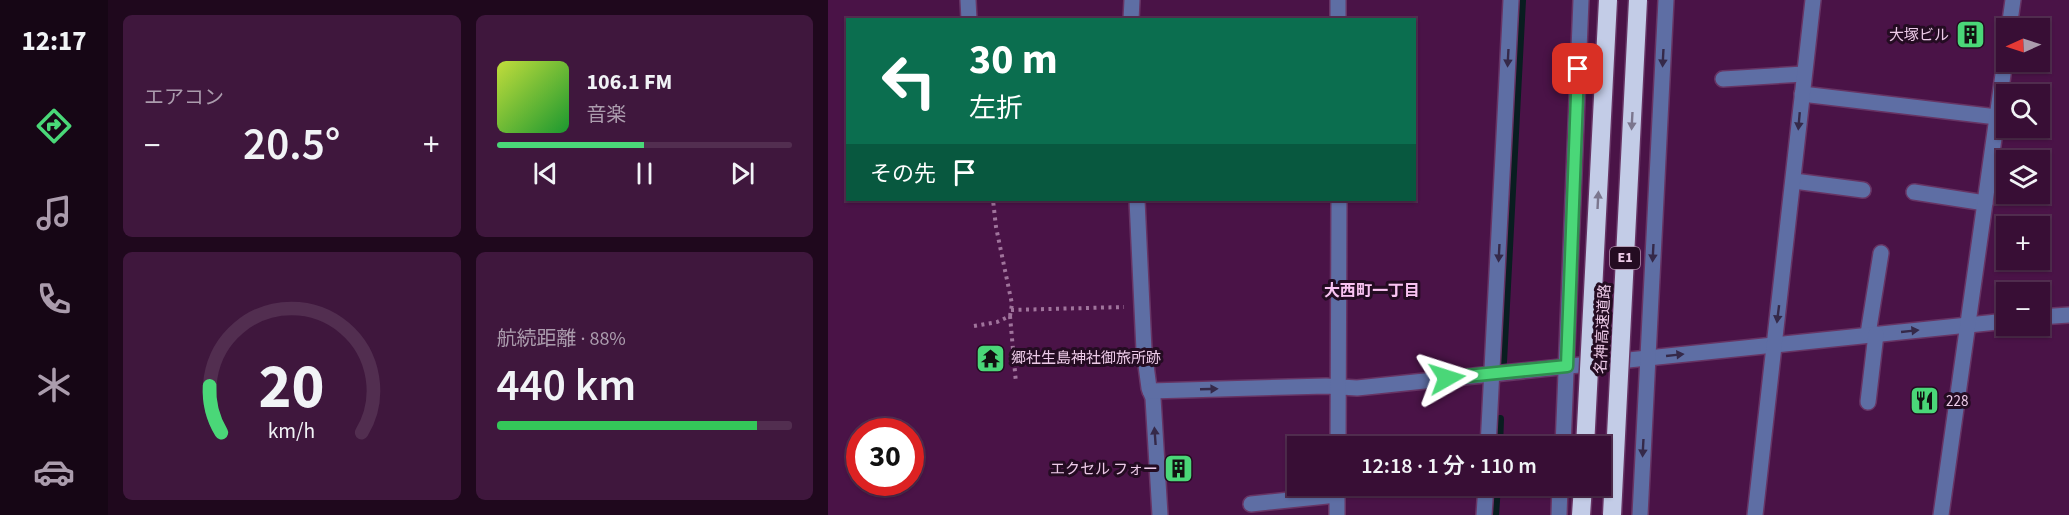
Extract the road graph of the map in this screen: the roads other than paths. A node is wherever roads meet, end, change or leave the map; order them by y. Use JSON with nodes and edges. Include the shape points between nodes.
{"nodes":[{"id":1,"x":968,"y":0,"type":"edge"},
{"id":2,"x":1132,"y":0,"type":"edge"},
{"id":3,"x":1338,"y":0,"type":"edge"},
{"id":4,"x":1511,"y":0,"type":"edge"},
{"id":5,"x":1581,"y":0,"type":"edge"},
{"id":6,"x":1608,"y":0,"type":"edge"},
{"id":7,"x":1638,"y":0,"type":"edge"},
{"id":8,"x":1666,"y":0,"type":"edge"},
{"id":9,"x":1813,"y":0,"type":"edge"},
{"id":10,"x":2013,"y":0,"type":"edge"},
{"id":11,"x":969,"y":18,"type":"edge"},
{"id":12,"x":1131,"y":18,"type":"edge"},
{"id":13,"x":1338,"y":18,"type":"edge"},
{"id":14,"x":2010,"y":18,"type":"edge"},
{"id":15,"x":1804,"y":74,"type":"junction"},
{"id":16,"x":1723,"y":79,"type":"dead end"},
{"id":17,"x":1802,"y":94,"type":"junction"},
{"id":18,"x":1996,"y":117,"type":"edge"},
{"id":19,"x":1996,"y":124,"type":"edge"},
{"id":20,"x":1794,"y":181,"type":"junction"},
{"id":21,"x":1863,"y":190,"type":"dead end"},
{"id":22,"x":1914,"y":192,"type":"dead end"},
{"id":23,"x":1137,"y":201,"type":"edge"},
{"id":24,"x":1339,"y":201,"type":"edge"},
{"id":25,"x":1985,"y":203,"type":"junction"},
{"id":26,"x":1881,"y":253,"type":"dead end"},
{"id":27,"x":2069,"y":315,"type":"edge"},
{"id":28,"x":2050,"y":316,"type":"edge"},
{"id":29,"x":1996,"y":322,"type":"edge"},
{"id":30,"x":1968,"y":325,"type":"junction"},
{"id":31,"x":1872,"y":334,"type":"junction"},
{"id":32,"x":1774,"y":345,"type":"junction"},
{"id":33,"x":1648,"y":358,"type":"junction"},
{"id":34,"x":1567,"y":366,"type":"junction"},
{"id":35,"x":1492,"y":373,"type":"junction"},
{"id":36,"x":1339,"y":387,"type":"junction"},
{"id":37,"x":1150,"y":391,"type":"junction"},
{"id":38,"x":1868,"y":402,"type":"dead end"},
{"id":39,"x":1338,"y":436,"type":"edge"},
{"id":40,"x":1489,"y":436,"type":"edge"},
{"id":41,"x":1564,"y":436,"type":"edge"},
{"id":42,"x":1586,"y":436,"type":"edge"},
{"id":43,"x":1304,"y":496,"type":"edge"},
{"id":44,"x":1337,"y":496,"type":"edge"},
{"id":45,"x":1485,"y":496,"type":"edge"},
{"id":46,"x":1560,"y":496,"type":"edge"},
{"id":47,"x":1582,"y":496,"type":"edge"},
{"id":48,"x":1251,"y":504,"type":"dead end"},
{"id":49,"x":1160,"y":515,"type":"edge"},
{"id":50,"x":1337,"y":515,"type":"edge"},
{"id":51,"x":1484,"y":515,"type":"edge"},
{"id":52,"x":1559,"y":515,"type":"edge"},
{"id":53,"x":1581,"y":515,"type":"edge"},
{"id":54,"x":1612,"y":515,"type":"edge"},
{"id":55,"x":1640,"y":515,"type":"edge"},
{"id":56,"x":1755,"y":515,"type":"edge"},
{"id":57,"x":1941,"y":515,"type":"edge"}],
"edges":[{"from":1,"to":11,"type":"street"},
{"from":2,"to":12,"type":"street"},
{"from":3,"to":13,"type":"street"},
{"from":4,"to":35,"type":"street","one_way":true},
{"from":5,"to":34,"type":"street"},
{"from":42,"to":6,"type":"highway","name":"名神高速道路","number":"E1","one_way":true,"bridge":true},
{"from":7,"to":54,"type":"highway","name":"名神高速道路","number":"E1","one_way":true,"bridge":true},
{"from":8,"to":33,"type":"street","one_way":true},
{"from":9,"to":15,"type":"street"},
{"from":10,"to":14,"type":"street"},
{"from":15,"to":16,"type":"street"},
{"from":15,"to":17,"type":"street"},
{"from":17,"to":18,"type":"street"},
{"from":17,"to":20,"type":"street","one_way":true},
{"from":19,"to":25,"type":"street"},
{"from":20,"to":21,"type":"street"},
{"from":20,"to":32,"type":"street","one_way":true},
{"from":22,"to":25,"type":"street"},
{"from":23,"to":37,"type":"street","via":[[1144,350]]},
{"from":24,"to":36,"type":"street"},
{"from":25,"to":30,"type":"street"},
{"from":26,"to":31,"type":"street"},
{"from":27,"to":28,"type":"street"},
{"from":29,"to":30,"type":"street"},
{"from":31,"to":30,"type":"street","one_way":true},
{"from":30,"to":57,"type":"street"},
{"from":31,"to":32,"type":"street"},
{"from":31,"to":38,"type":"street"},
{"from":33,"to":32,"type":"street","one_way":true},
{"from":32,"to":56,"type":"street"},
{"from":33,"to":34,"type":"street"},
{"from":33,"to":55,"type":"street","one_way":true},
{"from":34,"to":35,"type":"street"},
{"from":34,"to":41,"type":"street"},
{"from":35,"to":36,"type":"street"},
{"from":35,"to":40,"type":"street"},
{"from":37,"to":36,"type":"street","one_way":true},
{"from":36,"to":39,"type":"street"},
{"from":49,"to":37,"type":"street","one_way":true},
{"from":43,"to":48,"type":"street"},
{"from":44,"to":50,"type":"street"},
{"from":45,"to":51,"type":"street"},
{"from":46,"to":52,"type":"street"},
{"from":47,"to":53,"type":"highway"}]}
